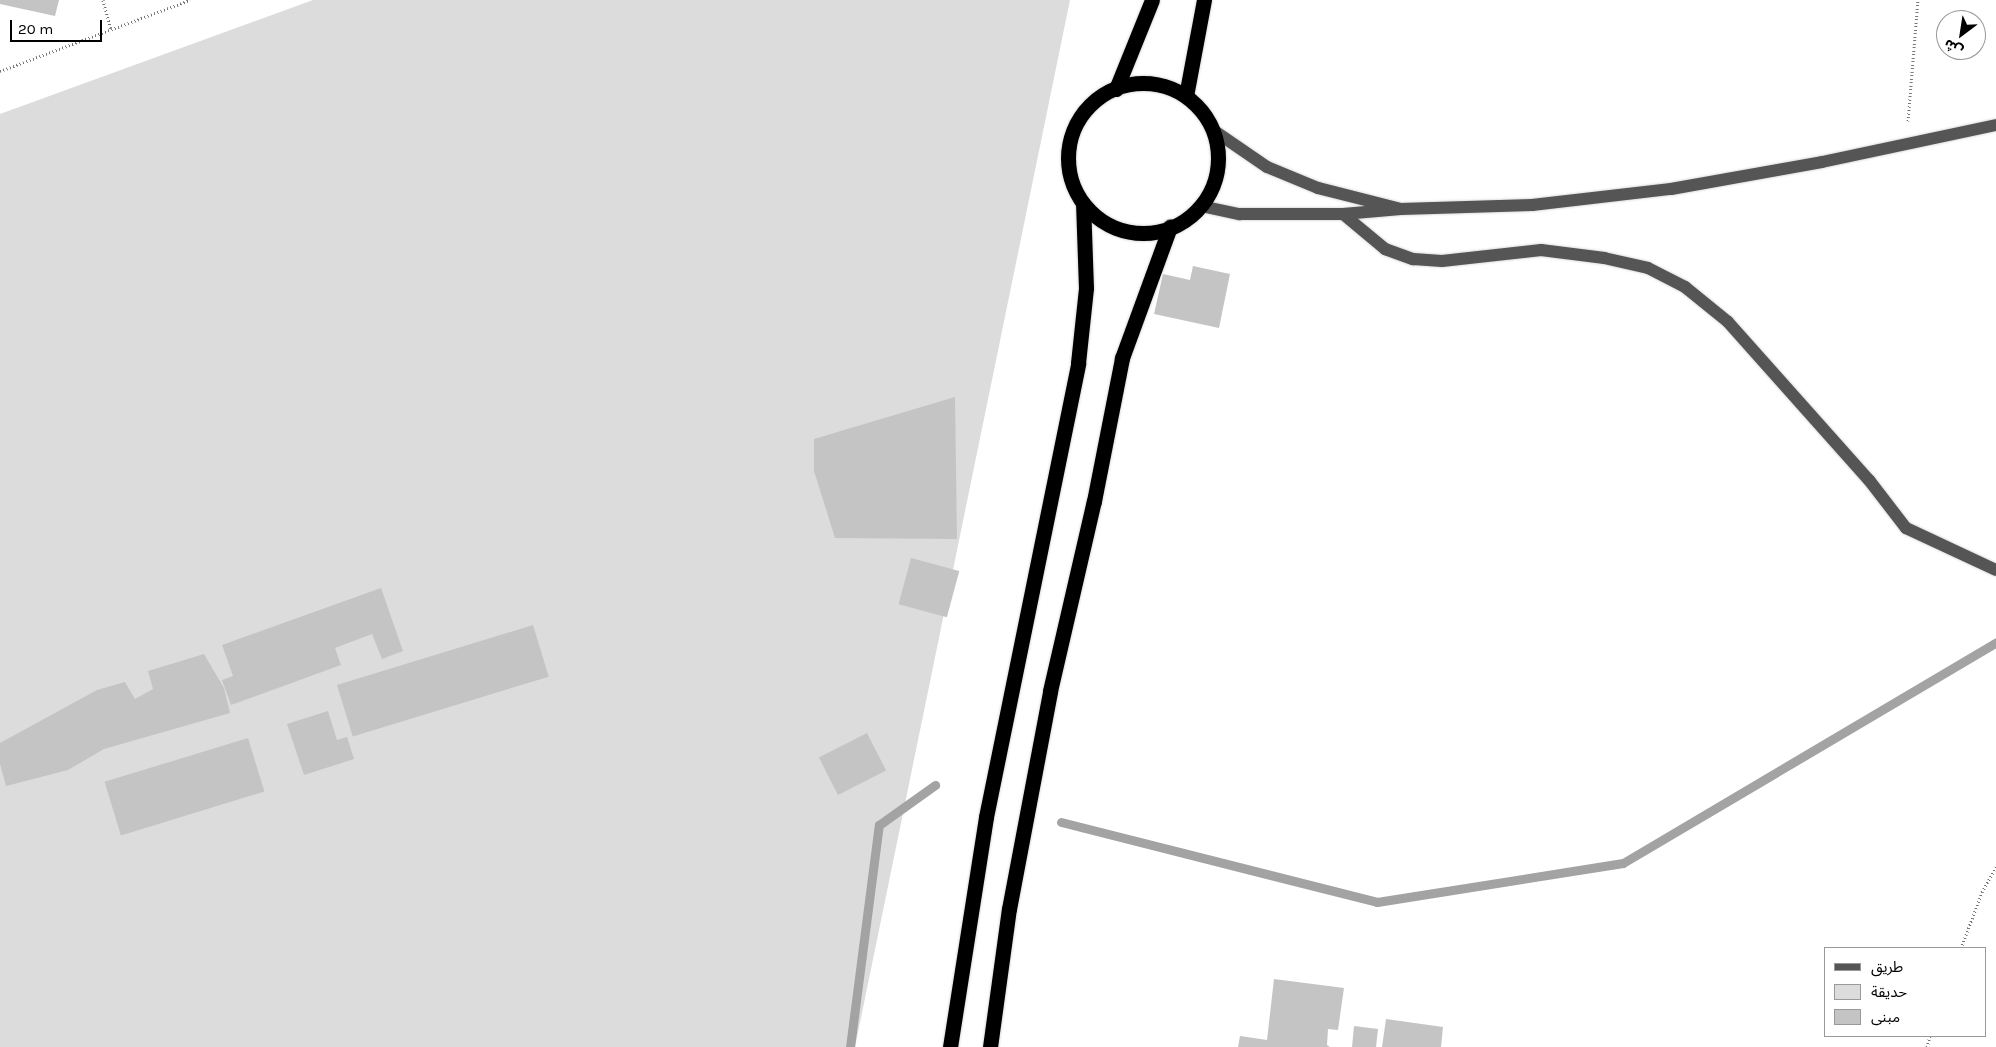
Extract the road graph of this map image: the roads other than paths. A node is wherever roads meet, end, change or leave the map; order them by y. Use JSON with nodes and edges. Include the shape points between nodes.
{"nodes":[{"id":1,"x":1152,"y":0,"type":"edge"},
{"id":2,"x":1204,"y":0,"type":"edge"},
{"id":3,"x":1116,"y":89,"type":"junction"},
{"id":4,"x":1186,"y":96,"type":"junction"},
{"id":5,"x":1996,"y":125,"type":"edge"},
{"id":6,"x":1213,"y":130,"type":"junction"},
{"id":7,"x":1083,"y":204,"type":"junction"},
{"id":8,"x":1202,"y":206,"type":"junction"},
{"id":9,"x":1401,"y":209,"type":"junction"},
{"id":10,"x":1343,"y":214,"type":"junction"},
{"id":11,"x":1170,"y":226,"type":"junction"},
{"id":12,"x":1996,"y":570,"type":"edge"},
{"id":13,"x":950,"y":1047,"type":"edge"},
{"id":14,"x":990,"y":1047,"type":"edge"}],
"edges":[{"from":1,"to":3,"type":"highway"},
{"from":2,"to":4,"type":"highway"},
{"from":3,"to":4,"type":"highway","via":[[1129,84],[1155,84]]},
{"from":3,"to":7,"type":"highway","via":[[1102,94],[1083,112],[1070,135],[1067,155],[1071,181]]},
{"from":4,"to":6,"type":"highway","via":[[1204,114]]},
{"from":5,"to":9,"type":"street","via":[[1671,189],[1532,205]]},
{"from":6,"to":8,"type":"highway","via":[[1219,156],[1215,182]]},
{"from":6,"to":9,"type":"street","via":[[1267,167],[1318,188]]},
{"from":7,"to":11,"type":"highway","via":[[1105,223],[1130,232],[1148,233]]},
{"from":7,"to":13,"type":"highway","via":[[1086,288],[1078,363],[986,817]]},
{"from":8,"to":10,"type":"street","via":[[1240,214]]},
{"from":8,"to":11,"type":"highway","via":[[1181,223]]},
{"from":9,"to":10,"type":"street"},
{"from":10,"to":12,"type":"street","via":[[1385,249],[1413,259],[1442,261],[1541,250],[1604,258],[1648,268],[1686,287],[1728,322],[1869,480],[1906,528]]},
{"from":11,"to":14,"type":"highway","via":[[1122,358],[1094,501],[1048,700],[1009,909]]}]}
